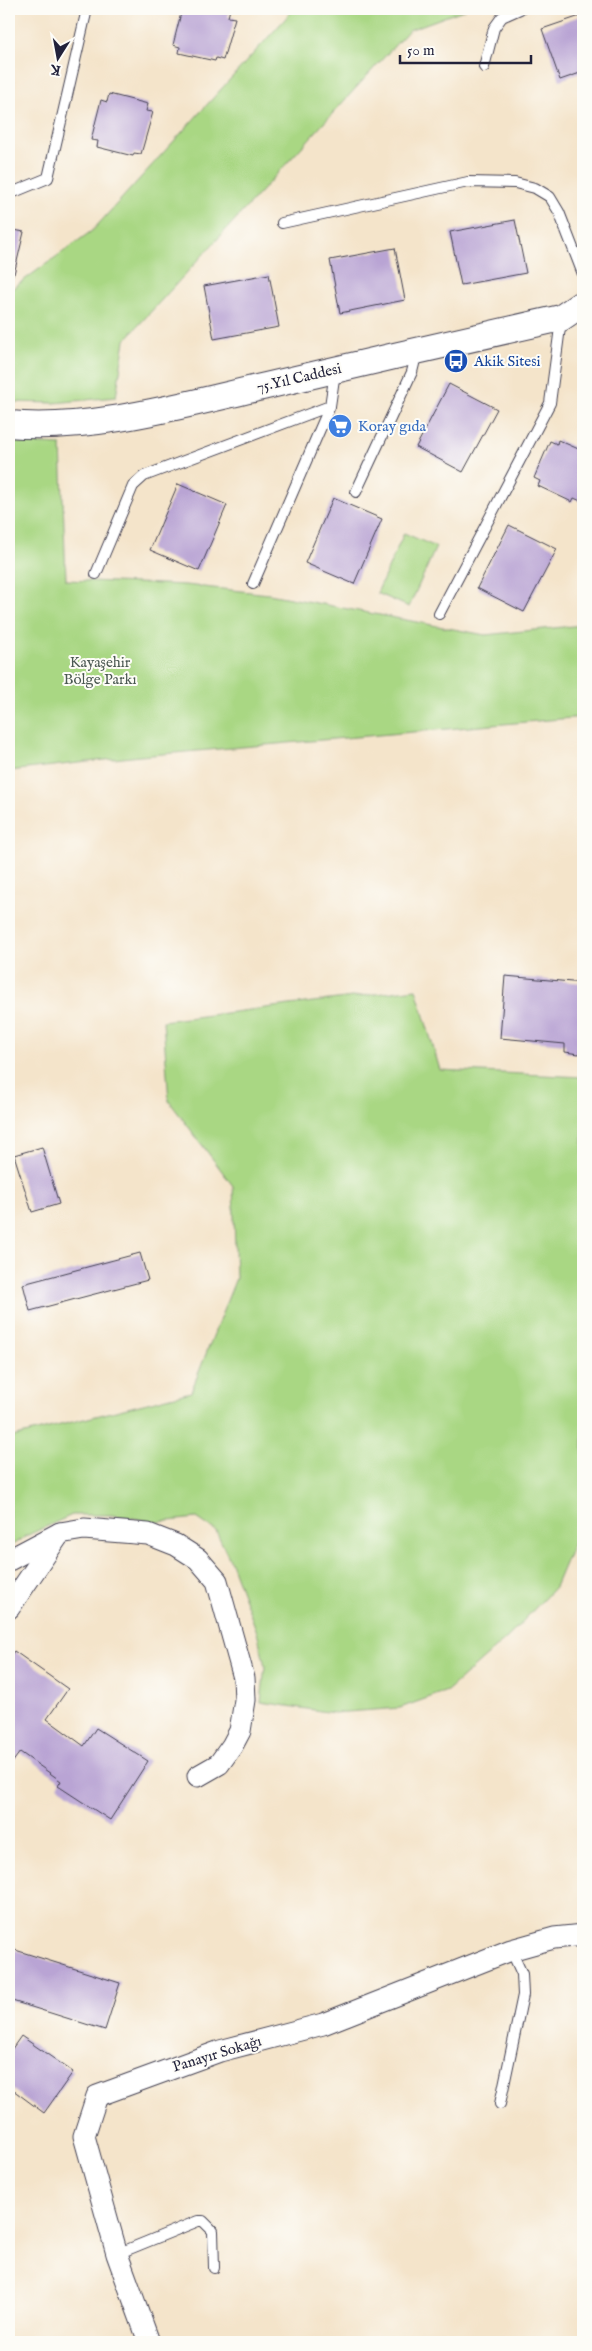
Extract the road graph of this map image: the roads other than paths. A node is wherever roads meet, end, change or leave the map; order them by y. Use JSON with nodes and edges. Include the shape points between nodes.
{"nodes":[{"id":1,"x":87,"y":9,"type":"edge"},
{"id":2,"x":520,"y":9,"type":"edge"},
{"id":3,"x":484,"y":68,"type":"dead end"},
{"id":4,"x":9,"y":194,"type":"edge"},
{"id":5,"x":282,"y":223,"type":"dead end"},
{"id":6,"x":583,"y":274,"type":"edge"},
{"id":7,"x":583,"y":303,"type":"edge"},
{"id":8,"x":561,"y":318,"type":"junction"},
{"id":9,"x":412,"y":352,"type":"junction"},
{"id":10,"x":335,"y":370,"type":"junction"},
{"id":11,"x":330,"y":406,"type":"junction"},
{"id":12,"x":9,"y":424,"type":"edge"},
{"id":13,"x":356,"y":492,"type":"dead end"},
{"id":14,"x":96,"y":574,"type":"dead end"},
{"id":15,"x":253,"y":584,"type":"dead end"},
{"id":16,"x":439,"y":614,"type":"dead end"},
{"id":17,"x":60,"y":1533,"type":"junction"},
{"id":18,"x":9,"y":1560,"type":"edge"},
{"id":19,"x":9,"y":1608,"type":"edge"},
{"id":20,"x":198,"y":1776,"type":"dead end"},
{"id":21,"x":583,"y":1935,"type":"edge"},
{"id":22,"x":511,"y":1950,"type":"junction"},
{"id":23,"x":500,"y":2104,"type":"dead end"},
{"id":24,"x":117,"y":2254,"type":"junction"},
{"id":25,"x":214,"y":2268,"type":"dead end"},
{"id":26,"x":149,"y":2342,"type":"edge"}],
"edges":[{"from":1,"to":4,"type":"lane","via":[[48,178]]},
{"from":2,"to":3,"type":"lane","via":[[502,17],[494,28]]},
{"from":5,"to":6,"type":"lane","via":[[468,182],[515,183],[535,188],[550,197]]},
{"from":7,"to":8,"type":"street","name":"75.Yıl Caddesi"},
{"from":8,"to":9,"type":"street","name":"75.Yıl Caddesi"},
{"from":8,"to":16,"type":"lane","via":[[550,403]]},
{"from":9,"to":10,"type":"street","name":"75.Yıl Caddesi"},
{"from":9,"to":13,"type":"lane","via":[[412,372]]},
{"from":10,"to":11,"type":"lane"},
{"from":10,"to":12,"type":"street","name":"75.Yıl Caddesi","via":[[97,422],[46,426]]},
{"from":11,"to":14,"type":"lane","via":[[144,476],[133,486]]},
{"from":11,"to":15,"type":"lane"},
{"from":17,"to":18,"type":"street"},
{"from":17,"to":19,"type":"street"},
{"from":17,"to":20,"type":"street","via":[[84,1529],[148,1534],[176,1545],[198,1559],[217,1581],[244,1678],[245,1700],[240,1731],[232,1746],[219,1764]]},
{"from":21,"to":22,"type":"street","name":"Panayır Sokağı","via":[[554,1938]]},
{"from":22,"to":23,"type":"lane","via":[[522,1974],[523,1995]]},
{"from":22,"to":24,"type":"street","name":"Panayır Sokağı","via":[[332,2021],[220,2051],[97,2096],[84,2136]]},
{"from":24,"to":25,"type":"lane","via":[[203,2221],[213,2231]]},
{"from":24,"to":26,"type":"street","name":"Panayır Sokağı"}]}
